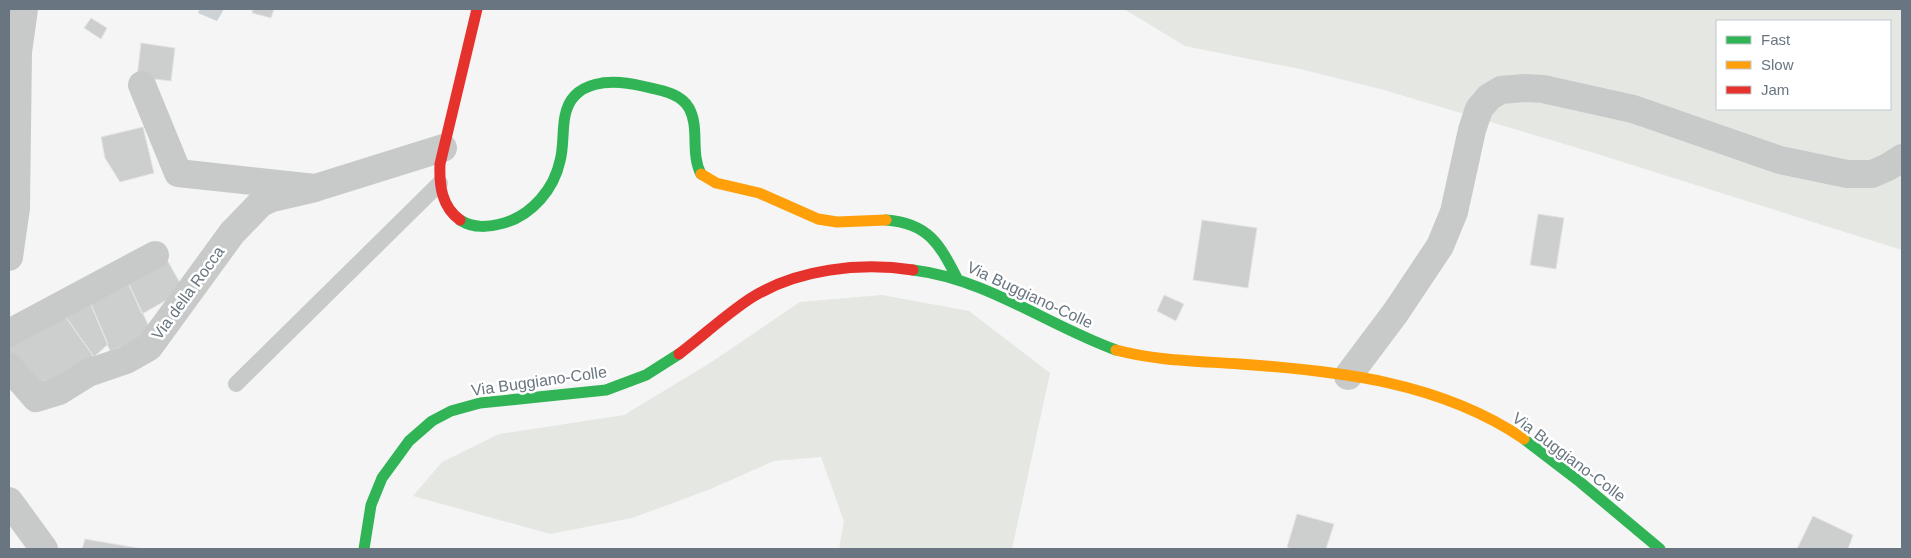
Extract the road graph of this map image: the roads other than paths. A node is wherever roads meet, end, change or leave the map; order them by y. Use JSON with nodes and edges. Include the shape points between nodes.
{"nodes":[{"id":1,"x":24,"y":9,"type":"edge"},
{"id":2,"x":477,"y":9,"type":"edge"},
{"id":3,"x":13,"y":68,"type":"edge"},
{"id":4,"x":142,"y":85,"type":"dead end"},
{"id":5,"x":443,"y":148,"type":"junction"},
{"id":6,"x":1902,"y":158,"type":"edge"},
{"id":7,"x":440,"y":183,"type":"junction"},
{"id":8,"x":315,"y":188,"type":"junction"},
{"id":9,"x":155,"y":255,"type":"dead end"},
{"id":10,"x":9,"y":257,"type":"edge"},
{"id":11,"x":958,"y":280,"type":"junction"},
{"id":12,"x":9,"y":333,"type":"edge"},
{"id":13,"x":9,"y":367,"type":"edge"},
{"id":14,"x":1348,"y":376,"type":"junction"},
{"id":15,"x":236,"y":384,"type":"dead end"},
{"id":16,"x":9,"y":501,"type":"edge"},
{"id":17,"x":44,"y":549,"type":"edge"},
{"id":18,"x":364,"y":549,"type":"edge"},
{"id":19,"x":1660,"y":549,"type":"edge"}],
"edges":[{"from":1,"to":3,"type":"street"},
{"from":2,"to":5,"type":"street"},
{"from":3,"to":10,"type":"street","via":[[18,176]]},
{"from":4,"to":8,"type":"street","name":"Via della Rocca","via":[[178,173]]},
{"from":5,"to":7,"type":"street"},
{"from":5,"to":8,"type":"street","name":"Via della Rocca"},
{"from":6,"to":14,"type":"street","via":[[1872,174],[1847,174],[1780,160],[1633,109],[1543,89],[1501,90],[1479,109],[1454,212],[1440,246]]},
{"from":7,"to":11,"type":"street","via":[[451,215],[461,222],[477,227],[494,226],[521,215],[536,205],[554,177],[561,159],[564,118],[574,94],[588,86],[621,81],[680,97],[690,108],[699,172],[710,180],[761,194],[809,217],[828,221],[908,221],[934,238],[944,250]]},
{"from":7,"to":15,"type":"lane"},
{"from":8,"to":13,"type":"street","name":"Via della Rocca","via":[[261,202],[232,233],[149,347],[126,360],[88,373],[59,391],[36,398]]},
{"from":9,"to":12,"type":"street"},
{"from":11,"to":14,"type":"street","name":"Via Buggiano-Colle","via":[[975,285],[1093,342],[1127,353],[1196,363],[1241,364]]},
{"from":11,"to":18,"type":"street","name":"Via Buggiano-Colle","via":[[932,271],[878,266],[786,280],[748,300],[653,372],[634,381],[606,390],[474,404],[444,414],[400,450],[384,477],[372,502]]},
{"from":14,"to":19,"type":"street","name":"Via Buggiano-Colle","via":[[1404,387],[1492,420],[1567,473]]},
{"from":16,"to":17,"type":"street"}]}
